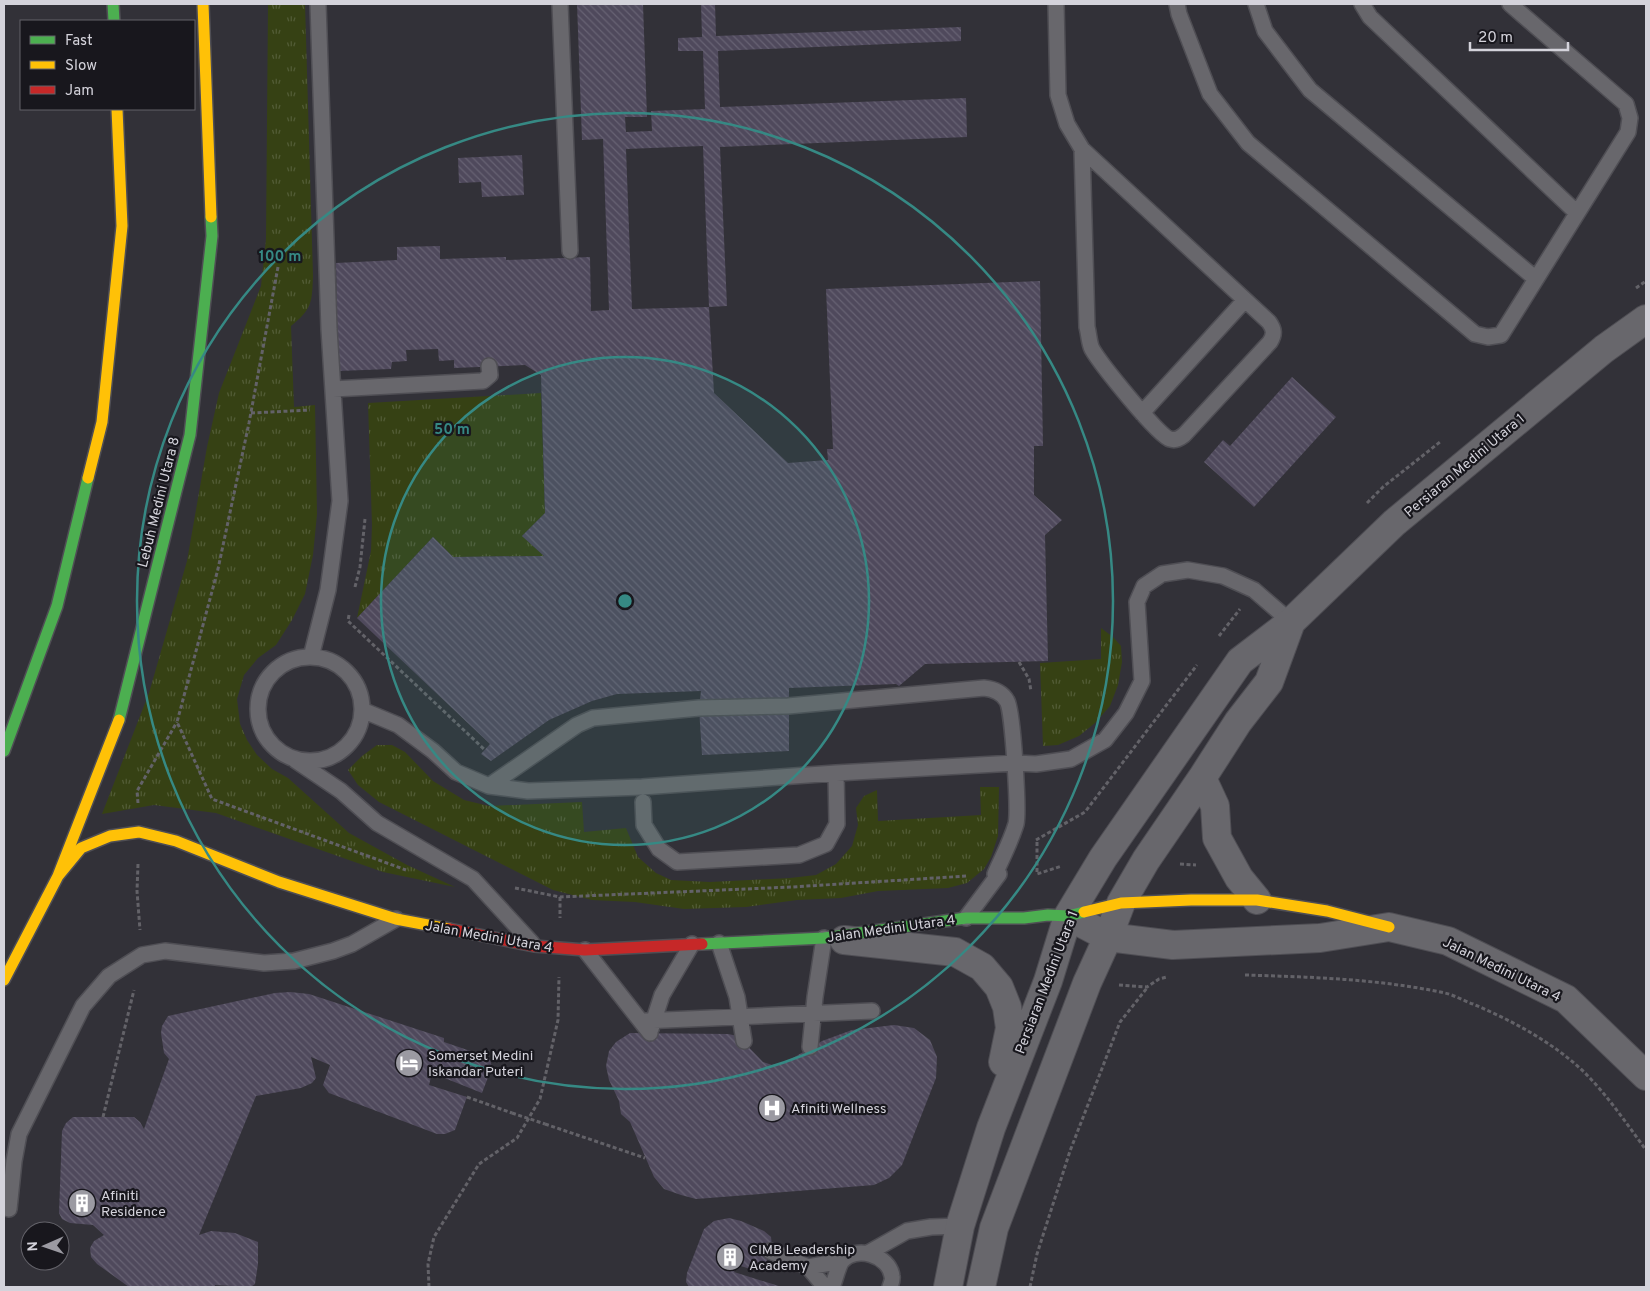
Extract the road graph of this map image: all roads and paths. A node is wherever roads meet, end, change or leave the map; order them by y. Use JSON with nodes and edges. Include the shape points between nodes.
{"nodes":[{"id":1,"x":113,"y":4,"type":"edge"},
{"id":2,"x":203,"y":4,"type":"edge"},
{"id":3,"x":318,"y":4,"type":"edge"},
{"id":4,"x":560,"y":4,"type":"edge"},
{"id":5,"x":1056,"y":4,"type":"edge"},
{"id":6,"x":1177,"y":4,"type":"edge"},
{"id":7,"x":1256,"y":4,"type":"edge"},
{"id":8,"x":1362,"y":4,"type":"edge"},
{"id":9,"x":1510,"y":4,"type":"edge"},
{"id":10,"x":114,"y":20,"type":"edge"},
{"id":11,"x":117,"y":110,"type":"edge"},
{"id":12,"x":1082,"y":149,"type":"junction"},
{"id":13,"x":1577,"y":213,"type":"junction"},
{"id":14,"x":570,"y":251,"type":"dead end"},
{"id":15,"x":1536,"y":279,"type":"junction"},
{"id":16,"x":1245,"y":300,"type":"junction"},
{"id":17,"x":1646,"y":319,"type":"edge"},
{"id":18,"x":489,"y":366,"type":"dead end"},
{"id":19,"x":333,"y":389,"type":"junction"},
{"id":20,"x":311,"y":410,"type":"dead end"},
{"id":21,"x":251,"y":413,"type":"dead end"},
{"id":22,"x":1142,"y":413,"type":"junction"},
{"id":23,"x":364,"y":510,"type":"dead end"},
{"id":24,"x":355,"y":590,"type":"dead end"},
{"id":25,"x":350,"y":614,"type":"dead end"},
{"id":26,"x":1291,"y":622,"type":"junction"},
{"id":27,"x":311,"y":657,"type":"junction"},
{"id":28,"x":362,"y":710,"type":"junction"},
{"id":29,"x":177,"y":722,"type":"dead end"},
{"id":30,"x":485,"y":750,"type":"dead end"},
{"id":31,"x":4,"y":751,"type":"edge"},
{"id":32,"x":292,"y":758,"type":"junction"},
{"id":33,"x":1015,"y":763,"type":"junction"},
{"id":34,"x":836,"y":773,"type":"junction"},
{"id":35,"x":1202,"y":778,"type":"junction"},
{"id":36,"x":489,"y":786,"type":"junction"},
{"id":37,"x":643,"y":802,"type":"dead end"},
{"id":38,"x":139,"y":832,"type":"junction"},
{"id":39,"x":58,"y":876,"type":"junction"},
{"id":40,"x":560,"y":897,"type":"dead end"},
{"id":41,"x":1257,"y":900,"type":"junction"},
{"id":42,"x":1121,"y":902,"type":"junction"},
{"id":43,"x":1068,"y":916,"type":"junction"},
{"id":44,"x":966,"y":918,"type":"junction"},
{"id":45,"x":396,"y":919,"type":"junction"},
{"id":46,"x":1389,"y":927,"type":"junction"},
{"id":47,"x":1108,"y":937,"type":"junction"},
{"id":48,"x":824,"y":938,"type":"junction"},
{"id":49,"x":719,"y":943,"type":"junction"},
{"id":50,"x":692,"y":944,"type":"junction"},
{"id":51,"x":534,"y":946,"type":"junction"},
{"id":52,"x":561,"y":948,"type":"junction"},
{"id":53,"x":585,"y":950,"type":"junction"},
{"id":54,"x":142,"y":955,"type":"junction"},
{"id":55,"x":1238,"y":974,"type":"dead end"},
{"id":56,"x":1174,"y":976,"type":"dead end"},
{"id":57,"x":1159,"y":979,"type":"dead end"},
{"id":58,"x":4,"y":980,"type":"edge"},
{"id":59,"x":1147,"y":987,"type":"dead end"},
{"id":60,"x":872,"y":1011,"type":"dead end"},
{"id":61,"x":814,"y":1014,"type":"junction"},
{"id":62,"x":740,"y":1017,"type":"junction"},
{"id":63,"x":648,"y":1021,"type":"junction"},
{"id":64,"x":744,"y":1041,"type":"dead end"},
{"id":65,"x":810,"y":1048,"type":"dead end"},
{"id":66,"x":1646,"y":1074,"type":"edge"},
{"id":67,"x":467,"y":1097,"type":"dead end"},
{"id":68,"x":103,"y":1117,"type":"dead end"},
{"id":69,"x":991,"y":1128,"type":"junction"},
{"id":70,"x":1646,"y":1150,"type":"edge"},
{"id":71,"x":645,"y":1158,"type":"dead end"},
{"id":72,"x":9,"y":1208,"type":"dead end"},
{"id":73,"x":960,"y":1226,"type":"junction"},
{"id":74,"x":770,"y":1252,"type":"dead end"},
{"id":75,"x":868,"y":1253,"type":"junction"},
{"id":76,"x":842,"y":1261,"type":"junction"},
{"id":77,"x":808,"y":1267,"type":"junction"},
{"id":78,"x":429,"y":1287,"type":"edge"},
{"id":79,"x":825,"y":1287,"type":"edge"},
{"id":80,"x":832,"y":1287,"type":"edge"},
{"id":81,"x":890,"y":1287,"type":"edge"},
{"id":82,"x":948,"y":1287,"type":"edge"},
{"id":83,"x":981,"y":1287,"type":"edge"},
{"id":84,"x":1030,"y":1287,"type":"edge"}],
"edges":[{"from":1,"to":10,"type":"street"},
{"from":2,"to":39,"type":"street","name":"Lebuh Medini Utara 8","via":[[212,236],[190,435],[118,722]]},
{"from":3,"to":19,"type":"lane"},
{"from":4,"to":14,"type":"lane"},
{"from":5,"to":12,"type":"lane","via":[[1058,95],[1067,124]]},
{"from":6,"to":15,"type":"lane","via":[[1210,94],[1248,143],[1475,334],[1488,338],[1501,335]]},
{"from":7,"to":15,"type":"lane","via":[[1265,31],[1310,90]]},
{"from":8,"to":13,"type":"lane","via":[[1370,17]]},
{"from":9,"to":13,"type":"lane","via":[[1626,104],[1630,118],[1628,132]]},
{"from":11,"to":31,"type":"street","via":[[122,226],[102,422],[57,606]]},
{"from":12,"to":16,"type":"lane"},
{"from":12,"to":22,"type":"lane","via":[[1087,327],[1091,348]]},
{"from":13,"to":15,"type":"lane"},
{"from":16,"to":22,"type":"lane"},
{"from":16,"to":22,"type":"lane","via":[[1274,328],[1270,342],[1178,439],[1163,435]]},
{"from":17,"to":26,"type":"street","name":"Persiaran Medini Utara 1","via":[[1604,349],[1394,523]]},
{"from":18,"to":19,"type":"lane","via":[[490,375],[483,381]]},
{"from":19,"to":27,"type":"lane","via":[[340,501],[328,590]]},
{"from":20,"to":21,"type":"path"},
{"from":23,"to":24,"type":"path"},
{"from":25,"to":30,"type":"path","via":[[348,621]]},
{"from":26,"to":33,"type":"lane","via":[[1254,590],[1223,576],[1188,570],[1162,574],[1144,586],[1137,602],[1142,681],[1126,713],[1105,740],[1071,759]]},
{"from":26,"to":35,"type":"street","name":"Persiaran Medini Utara 1","via":[[1269,682],[1238,722]]},
{"from":26,"to":43,"type":"street","name":"Persiaran Medini Utara 1","via":[[1240,661],[1103,858]]},
{"from":27,"to":28,"type":"lane","via":[[327,659],[342,667],[360,694]]},
{"from":27,"to":32,"type":"lane","via":[[295,659],[280,666],[260,692],[260,724],[267,739],[278,751]]},
{"from":28,"to":32,"type":"lane","via":[[359,726],[340,752],[309,762]]},
{"from":28,"to":36,"type":"lane","via":[[398,725],[456,772]]},
{"from":29,"to":38,"type":"path","via":[[137,791]]},
{"from":32,"to":51,"type":"lane","via":[[341,791],[377,823],[473,879]]},
{"from":33,"to":34,"type":"lane"},
{"from":33,"to":36,"type":"lane","via":[[1008,702],[994,689],[984,688],[788,706],[699,708],[593,718],[577,725]]},
{"from":33,"to":44,"type":"lane","via":[[1016,823],[995,874],[999,874]]},
{"from":34,"to":36,"type":"lane","via":[[623,788],[528,791]]},
{"from":34,"to":37,"type":"lane","via":[[836,824],[826,844],[799,855],[677,862],[659,849],[644,825]]},
{"from":35,"to":41,"type":"street","via":[[1215,806],[1217,838],[1239,878]]},
{"from":35,"to":42,"type":"street","name":"Persiaran Medini Utara 1"},
{"from":38,"to":39,"type":"street","name":"Jalan Medini Utara 4","via":[[110,836],[82,848]]},
{"from":38,"to":45,"type":"street","name":"Jalan Medini Utara 4","via":[[176,840],[278,882]]},
{"from":38,"to":54,"type":"path"},
{"from":39,"to":58,"type":"street","name":"Lebuh Medini Utara 8"},
{"from":40,"to":52,"type":"path"},
{"from":41,"to":42,"type":"street","name":"Jalan Medini Utara 4"},
{"from":41,"to":46,"type":"street","name":"Jalan Medini Utara 4","via":[[1327,910]]},
{"from":42,"to":43,"type":"street","name":"Jalan Medini Utara 4"},
{"from":42,"to":47,"type":"street","name":"Persiaran Medini Utara 1"},
{"from":43,"to":44,"type":"street","name":"Jalan Medini Utara 4"},
{"from":43,"to":47,"type":"street","name":"Jalan Medini Utara 4"},
{"from":43,"to":69,"type":"street","name":"Persiaran Medini Utara 1","via":[[1048,981]]},
{"from":44,"to":48,"type":"street","name":"Jalan Medini Utara 4"},
{"from":45,"to":51,"type":"street","name":"Jalan Medini Utara 4"},
{"from":45,"to":54,"type":"lane","via":[[352,944],[294,961],[264,963],[165,951]]},
{"from":46,"to":47,"type":"street","name":"Jalan Medini Utara 4","via":[[1320,938],[1173,945]]},
{"from":46,"to":66,"type":"street","name":"Jalan Medini Utara 4","via":[[1448,940],[1566,999]]},
{"from":47,"to":83,"type":"street","name":"Persiaran Medini Utara 1","via":[[1087,983],[994,1228]]},
{"from":48,"to":49,"type":"street","name":"Jalan Medini Utara 4"},
{"from":48,"to":61,"type":"lane"},
{"from":48,"to":69,"type":"street","via":[[955,952],[982,967],[999,987],[1008,1008],[1010,1028]]},
{"from":49,"to":50,"type":"street","name":"Jalan Medini Utara 4"},
{"from":49,"to":62,"type":"lane","via":[[737,997]]},
{"from":50,"to":53,"type":"street","name":"Jalan Medini Utara 4"},
{"from":50,"to":63,"type":"lane"},
{"from":51,"to":52,"type":"street","name":"Jalan Medini Utara 4"},
{"from":52,"to":53,"type":"street","name":"Jalan Medini Utara 4"},
{"from":52,"to":78,"type":"path","via":[[558,1020],[540,1099],[517,1138],[479,1164],[434,1237],[428,1264]]},
{"from":53,"to":63,"type":"lane"},
{"from":54,"to":68,"type":"path"},
{"from":54,"to":72,"type":"lane","via":[[109,976],[83,1006],[19,1134]]},
{"from":55,"to":70,"type":"path","via":[[1345,978],[1447,993],[1504,1018],[1553,1046],[1586,1074]]},
{"from":56,"to":57,"type":"path"},
{"from":59,"to":84,"type":"path","via":[[1116,1031],[1070,1151],[1037,1254]]},
{"from":60,"to":61,"type":"lane"},
{"from":61,"to":62,"type":"lane"},
{"from":61,"to":65,"type":"lane"},
{"from":62,"to":63,"type":"lane"},
{"from":62,"to":64,"type":"lane"},
{"from":67,"to":71,"type":"path","bridge":true},
{"from":69,"to":73,"type":"street","name":"Persiaran Medini Utara 1"},
{"from":73,"to":75,"type":"lane","via":[[907,1231]]},
{"from":73,"to":82,"type":"street","name":"Persiaran Medini Utara 1"},
{"from":74,"to":77,"type":"lane"},
{"from":75,"to":76,"type":"lane","via":[[856,1253]]},
{"from":75,"to":81,"type":"lane","via":[[888,1265],[893,1276]]},
{"from":76,"to":77,"type":"lane"},
{"from":76,"to":80,"type":"lane"},
{"from":77,"to":79,"type":"lane"}]}
